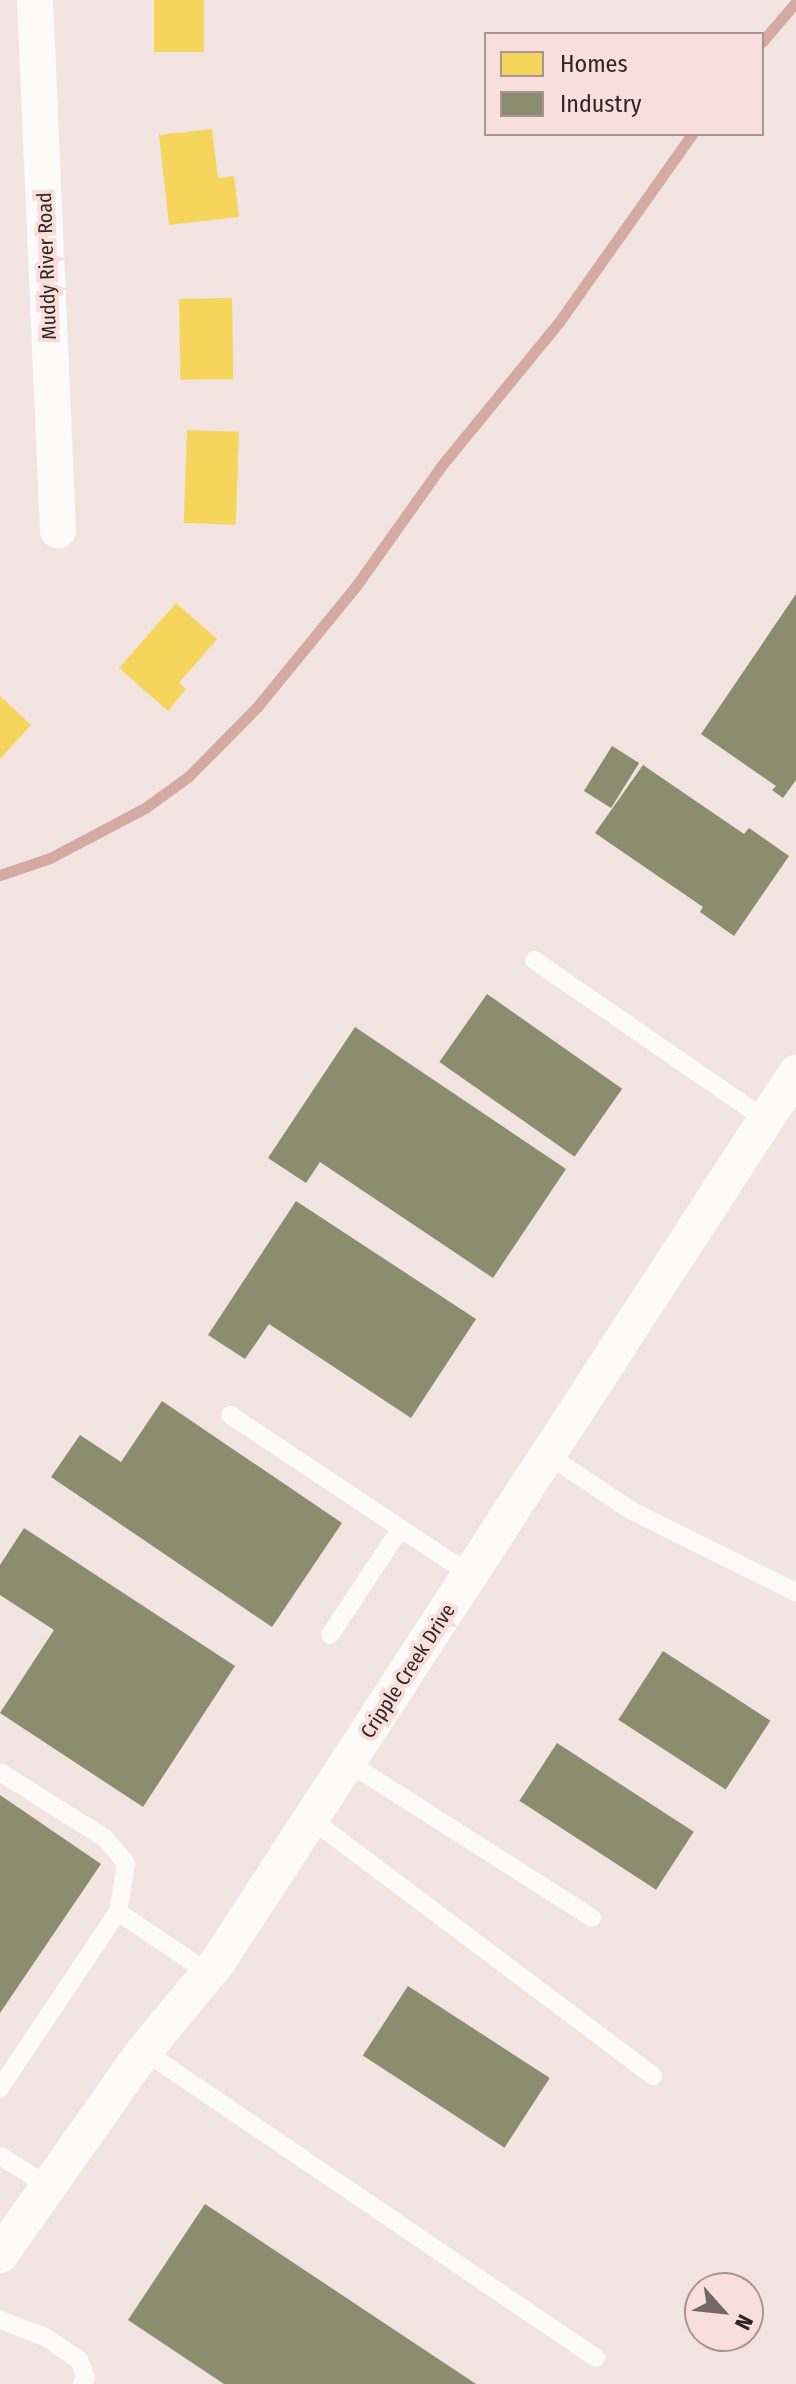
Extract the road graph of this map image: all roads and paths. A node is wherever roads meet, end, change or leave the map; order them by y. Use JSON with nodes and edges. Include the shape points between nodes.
{"nodes":[{"id":1,"x":35,"y":0,"type":"edge"},
{"id":2,"x":58,"y":531,"type":"dead end"},
{"id":3,"x":534,"y":960,"type":"dead end"},
{"id":4,"x":793,"y":1086,"type":"edge"},
{"id":5,"x":766,"y":1120,"type":"junction"},
{"id":6,"x":230,"y":1415,"type":"dead end"},
{"id":7,"x":548,"y":1455,"type":"junction"},
{"id":8,"x":401,"y":1528,"type":"junction"},
{"id":9,"x":471,"y":1575,"type":"junction"},
{"id":10,"x":796,"y":1592,"type":"edge"},
{"id":11,"x":330,"y":1635,"type":"dead end"},
{"id":12,"x":349,"y":1763,"type":"junction"},
{"id":13,"x":0,"y":1772,"type":"edge"},
{"id":14,"x":311,"y":1819,"type":"junction"},
{"id":15,"x":118,"y":1912,"type":"junction"},
{"id":16,"x":592,"y":1918,"type":"dead end"},
{"id":17,"x":209,"y":1973,"type":"junction"},
{"id":18,"x":144,"y":2051,"type":"junction"},
{"id":19,"x":653,"y":2076,"type":"dead end"},
{"id":20,"x":0,"y":2088,"type":"edge"},
{"id":21,"x":0,"y":2156,"type":"edge"},
{"id":22,"x":47,"y":2185,"type":"junction"},
{"id":23,"x":0,"y":2255,"type":"edge"},
{"id":24,"x":0,"y":2320,"type":"edge"},
{"id":25,"x":596,"y":2358,"type":"dead end"},
{"id":26,"x":82,"y":2384,"type":"edge"}],
"edges":[{"from":1,"to":2,"type":"street","name":"Muddy River Road"},
{"from":3,"to":5,"type":"lane"},
{"from":4,"to":5,"type":"street","name":"Cripple Creek Drive"},
{"from":5,"to":7,"type":"street","name":"Cripple Creek Drive"},
{"from":6,"to":8,"type":"lane"},
{"from":7,"to":9,"type":"street","name":"Cripple Creek Drive"},
{"from":7,"to":10,"type":"lane","via":[[632,1511]]},
{"from":8,"to":9,"type":"lane"},
{"from":8,"to":11,"type":"lane"},
{"from":9,"to":12,"type":"street","name":"Cripple Creek Drive"},
{"from":12,"to":14,"type":"street","name":"Cripple Creek Drive"},
{"from":12,"to":16,"type":"lane"},
{"from":13,"to":15,"type":"lane","via":[[105,1838],[126,1863]]},
{"from":14,"to":17,"type":"street","name":"Cripple Creek Drive"},
{"from":14,"to":19,"type":"lane"},
{"from":15,"to":17,"type":"lane"},
{"from":15,"to":20,"type":"lane"},
{"from":17,"to":18,"type":"street","name":"Cripple Creek Drive"},
{"from":18,"to":22,"type":"street","name":"Cripple Creek Drive"},
{"from":18,"to":25,"type":"lane"},
{"from":21,"to":22,"type":"lane"},
{"from":22,"to":23,"type":"street","name":"Cripple Creek Drive"},
{"from":24,"to":26,"type":"lane","via":[[45,2337],[79,2360],[86,2378]]}]}
